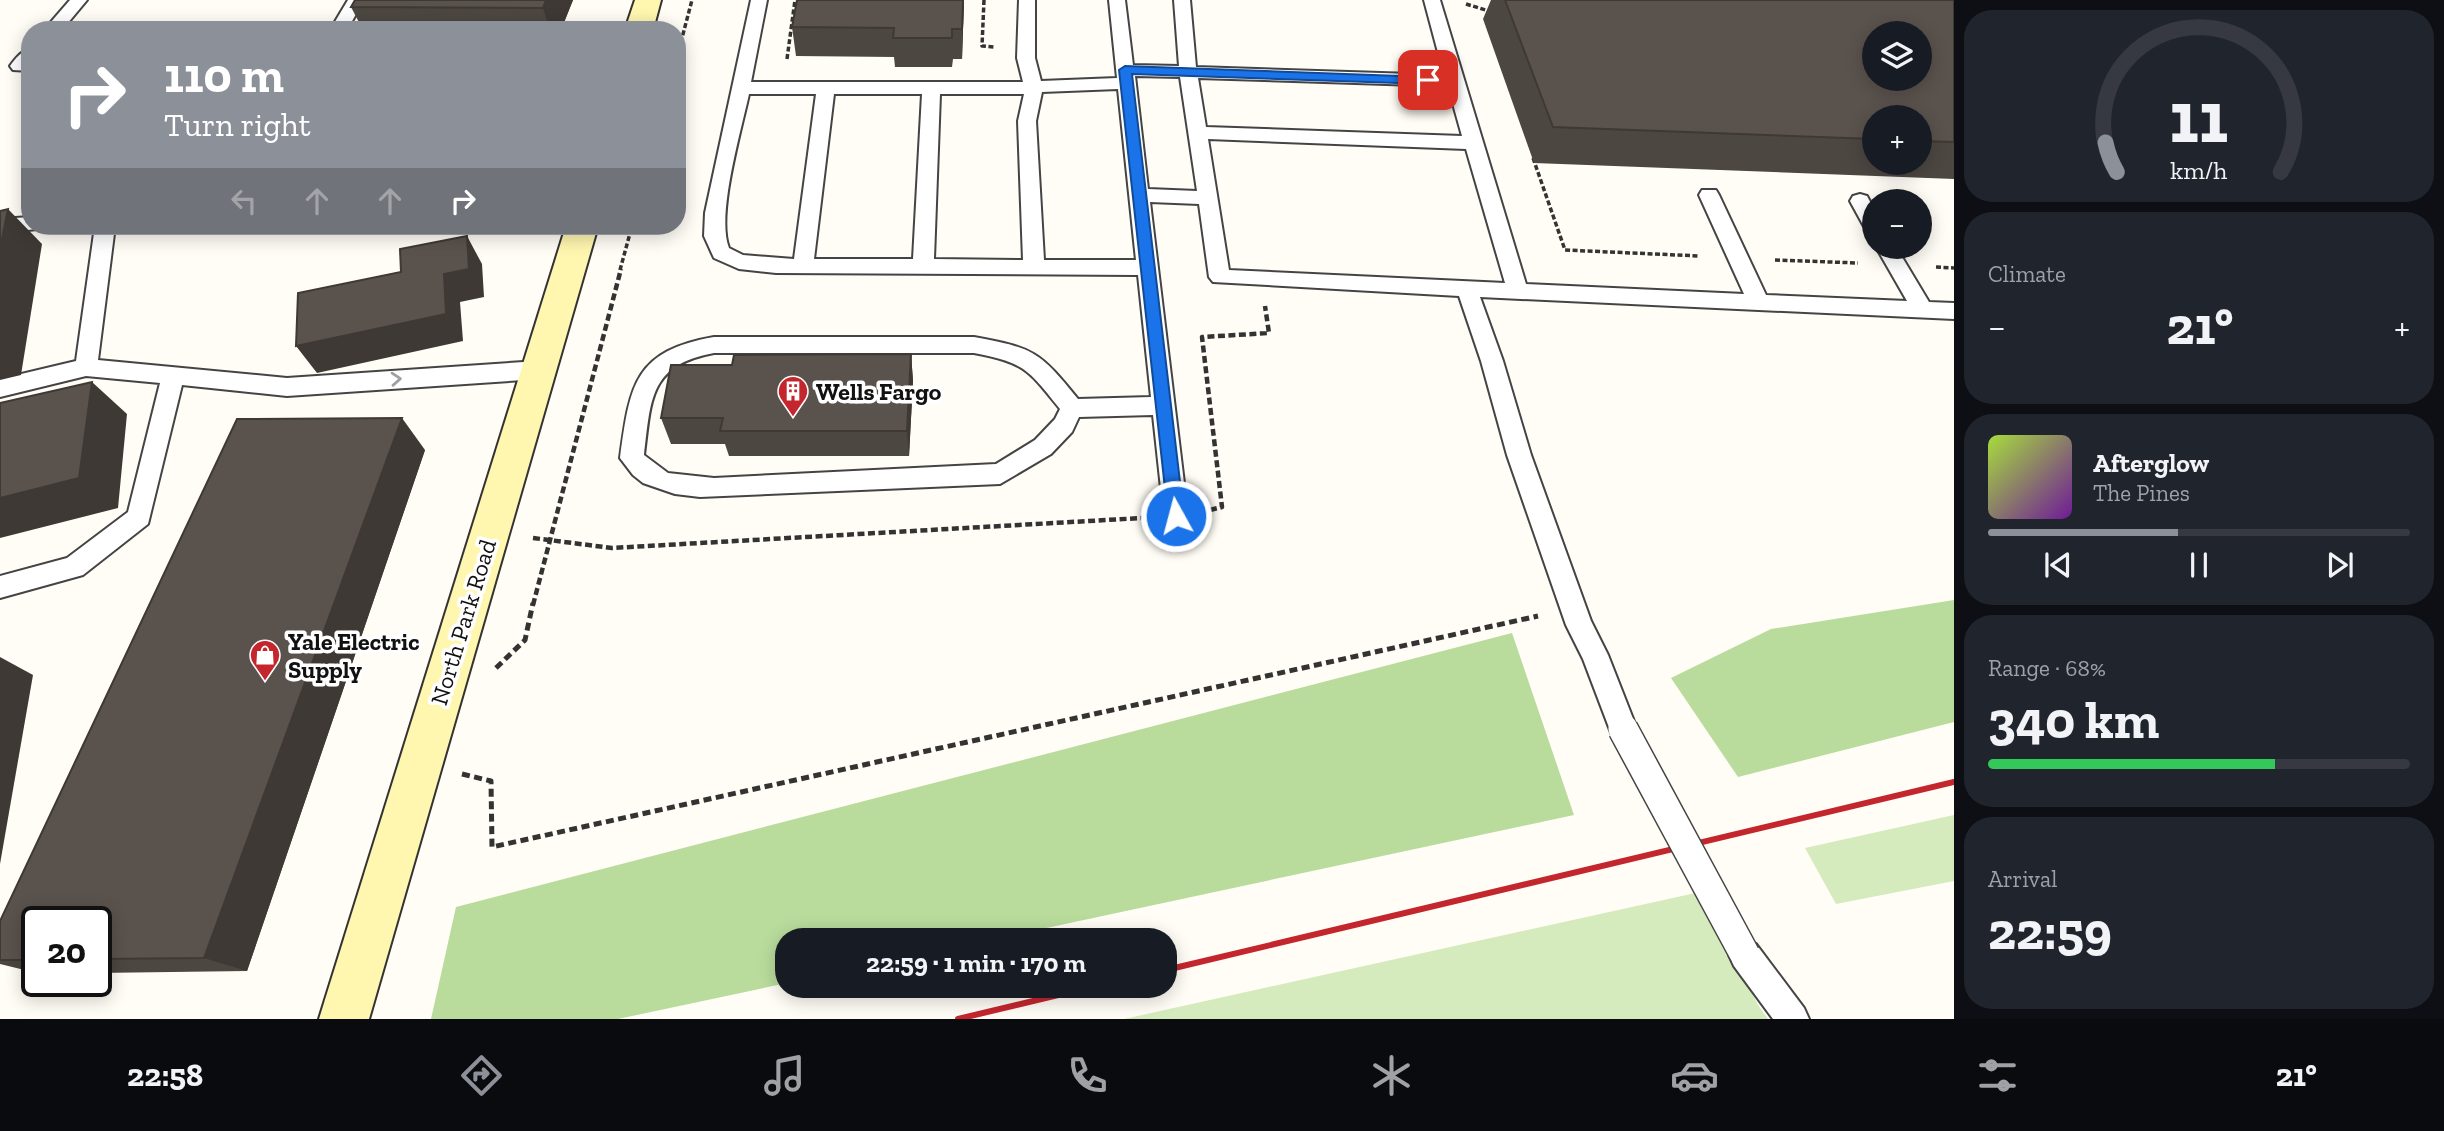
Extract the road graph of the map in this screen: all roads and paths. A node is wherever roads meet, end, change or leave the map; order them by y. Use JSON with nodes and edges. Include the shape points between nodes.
{"nodes":[{"id":1,"x":79,"y":0,"type":"edge"},
{"id":2,"x":356,"y":0,"type":"edge"},
{"id":3,"x":648,"y":0,"type":"edge"},
{"id":4,"x":692,"y":0,"type":"edge"},
{"id":5,"x":759,"y":0,"type":"edge"},
{"id":6,"x":795,"y":0,"type":"edge"},
{"id":7,"x":1027,"y":0,"type":"edge"},
{"id":8,"x":1117,"y":0,"type":"edge"},
{"id":9,"x":1182,"y":0,"type":"edge"},
{"id":10,"x":1432,"y":0,"type":"edge"},
{"id":11,"x":1466,"y":0,"type":"edge"},
{"id":12,"x":1495,"y":9,"type":"dead end"},
{"id":13,"x":60,"y":21,"type":"edge"},
{"id":14,"x":343,"y":21,"type":"edge"},
{"id":15,"x":642,"y":21,"type":"edge"},
{"id":16,"x":686,"y":23,"type":"edge"},
{"id":17,"x":786,"y":66,"type":"dead end"},
{"id":18,"x":1188,"y":72,"type":"junction"},
{"id":19,"x":1126,"y":77,"type":"junction"},
{"id":20,"x":1455,"y":81,"type":"junction"},
{"id":21,"x":741,"y":88,"type":"junction"},
{"id":22,"x":826,"y":88,"type":"junction"},
{"id":23,"x":931,"y":88,"type":"junction"},
{"id":24,"x":1034,"y":88,"type":"junction"},
{"id":25,"x":1197,"y":133,"type":"junction"},
{"id":26,"x":1474,"y":143,"type":"junction"},
{"id":27,"x":1529,"y":146,"type":"dead end"},
{"id":28,"x":1140,"y":195,"type":"junction"},
{"id":29,"x":1709,"y":195,"type":"dead end"},
{"id":30,"x":1208,"y":198,"type":"junction"},
{"id":31,"x":1860,"y":201,"type":"dead end"},
{"id":32,"x":1862,"y":205,"type":"edge"},
{"id":33,"x":21,"y":225,"type":"edge"},
{"id":34,"x":0,"y":226,"type":"edge"},
{"id":35,"x":104,"y":235,"type":"edge"},
{"id":36,"x":579,"y":235,"type":"edge"},
{"id":37,"x":630,"y":235,"type":"edge"},
{"id":38,"x":1862,"y":256,"type":"edge"},
{"id":39,"x":1739,"y":258,"type":"junction"},
{"id":40,"x":1893,"y":259,"type":"edge"},
{"id":41,"x":1907,"y":259,"type":"edge"},
{"id":42,"x":923,"y":266,"type":"junction"},
{"id":43,"x":803,"y":267,"type":"junction"},
{"id":44,"x":1034,"y":267,"type":"junction"},
{"id":45,"x":1148,"y":268,"type":"junction"},
{"id":46,"x":1954,"y":268,"type":"edge"},
{"id":47,"x":1467,"y":289,"type":"junction"},
{"id":48,"x":1518,"y":291,"type":"junction"},
{"id":49,"x":1759,"y":302,"type":"junction"},
{"id":50,"x":1923,"y":310,"type":"junction"},
{"id":51,"x":1954,"y":311,"type":"edge"},
{"id":52,"x":86,"y":368,"type":"junction"},
{"id":53,"x":539,"y":370,"type":"junction"},
{"id":54,"x":173,"y":376,"type":"junction"},
{"id":55,"x":0,"y":388,"type":"edge"},
{"id":56,"x":1164,"y":406,"type":"junction"},
{"id":57,"x":1072,"y":408,"type":"junction"},
{"id":58,"x":1176,"y":516,"type":"dead end"},
{"id":59,"x":0,"y":587,"type":"edge"},
{"id":60,"x":1573,"y":609,"type":"junction"},
{"id":61,"x":492,"y":671,"type":"dead end"},
{"id":62,"x":470,"y":762,"type":"dead end"},
{"id":63,"x":421,"y":764,"type":"junction"},
{"id":64,"x":467,"y":775,"type":"junction"},
{"id":65,"x":344,"y":1019,"type":"edge"},
{"id":66,"x":1793,"y":1019,"type":"edge"}],
"edges":[{"from":1,"to":13,"type":"lane"},
{"from":2,"to":14,"type":"lane"},
{"from":3,"to":15,"type":"street"},
{"from":4,"to":16,"type":"path"},
{"from":5,"to":21,"type":"lane"},
{"from":6,"to":17,"type":"path"},
{"from":7,"to":24,"type":"lane","via":[[1026,58]]},
{"from":8,"to":19,"type":"lane"},
{"from":9,"to":18,"type":"lane"},
{"from":10,"to":20,"type":"lane"},
{"from":11,"to":12,"type":"path","via":[[1466,6],[1478,7],[1486,14]]},
{"from":18,"to":19,"type":"lane"},
{"from":18,"to":20,"type":"lane"},
{"from":18,"to":25,"type":"lane"},
{"from":19,"to":24,"type":"lane"},
{"from":19,"to":28,"type":"lane"},
{"from":20,"to":26,"type":"lane"},
{"from":21,"to":22,"type":"lane"},
{"from":21,"to":43,"type":"lane","via":[[714,236],[721,253],[739,262]]},
{"from":22,"to":23,"type":"lane"},
{"from":22,"to":43,"type":"lane"},
{"from":23,"to":24,"type":"lane"},
{"from":23,"to":42,"type":"lane"},
{"from":24,"to":44,"type":"lane","via":[[1027,121]]},
{"from":25,"to":26,"type":"lane"},
{"from":25,"to":30,"type":"lane"},
{"from":26,"to":48,"type":"lane"},
{"from":27,"to":39,"type":"path","via":[[1565,250]]},
{"from":28,"to":30,"type":"lane"},
{"from":28,"to":45,"type":"lane"},
{"from":29,"to":39,"type":"lane"},
{"from":30,"to":47,"type":"lane","via":[[1220,277]]},
{"from":31,"to":32,"type":"lane"},
{"from":33,"to":34,"type":"lane"},
{"from":35,"to":52,"type":"lane"},
{"from":36,"to":53,"type":"street","name":"North Park Road"},
{"from":37,"to":61,"type":"path","via":[[525,640]]},
{"from":38,"to":39,"type":"path"},
{"from":39,"to":49,"type":"lane"},
{"from":40,"to":50,"type":"lane"},
{"from":41,"to":46,"type":"path"},
{"from":42,"to":43,"type":"lane"},
{"from":42,"to":44,"type":"lane"},
{"from":44,"to":45,"type":"lane"},
{"from":45,"to":56,"type":"lane"},
{"from":47,"to":48,"type":"lane"},
{"from":47,"to":60,"type":"lane"},
{"from":48,"to":49,"type":"lane"},
{"from":49,"to":50,"type":"lane"},
{"from":50,"to":51,"type":"lane"},
{"from":52,"to":54,"type":"lane"},
{"from":52,"to":55,"type":"lane"},
{"from":54,"to":53,"type":"lane","one_way":true,"via":[[287,387]]},
{"from":53,"to":63,"type":"street","name":"North Park Road"},
{"from":54,"to":59,"type":"lane","via":[[139,517],[74,567]]},
{"from":56,"to":57,"type":"lane"},
{"from":56,"to":58,"type":"lane"},
{"from":57,"to":57,"type":"lane","via":[[1038,369],[1019,355],[974,345],[693,347],[655,366],[640,395],[632,458],[655,480],[727,488],[1000,474],[1043,447],[1064,425]]},
{"from":60,"to":64,"type":"path","via":[[492,847],[491,781]]},
{"from":60,"to":66,"type":"lane","bridge":true,"via":[[1623,729],[1745,955]]},
{"from":62,"to":64,"type":"path"},
{"from":63,"to":64,"type":"path"},
{"from":63,"to":65,"type":"street","name":"North Park Road"}]}
